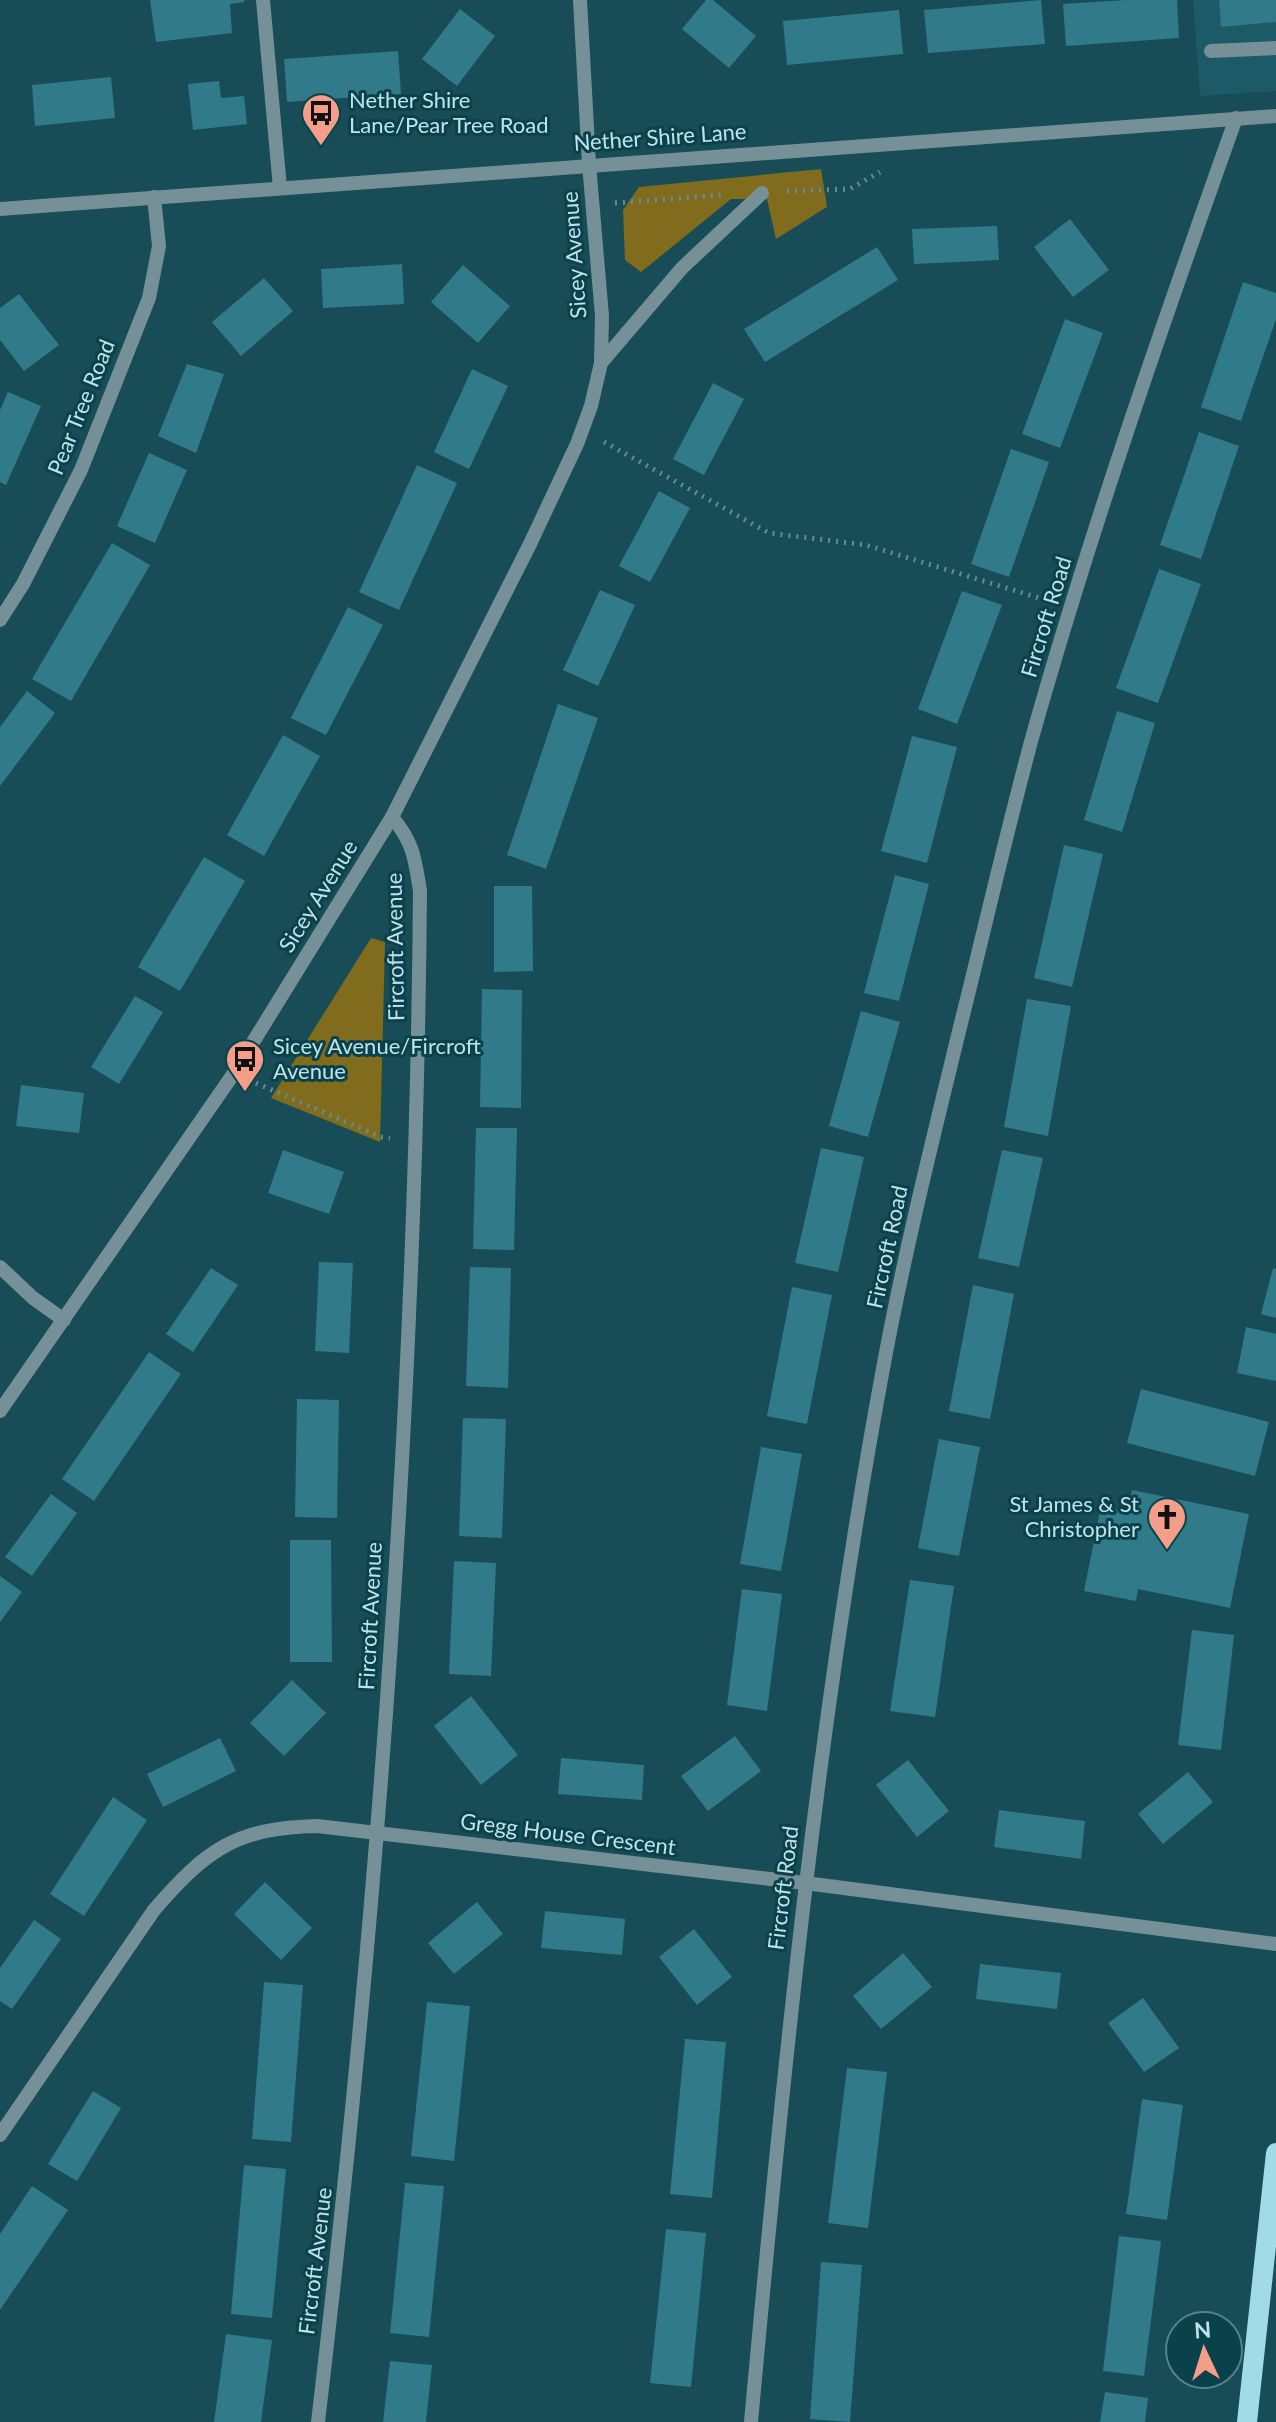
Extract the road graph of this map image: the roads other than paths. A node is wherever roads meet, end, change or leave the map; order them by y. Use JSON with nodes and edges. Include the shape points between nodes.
{"nodes":[{"id":1,"x":263,"y":0,"type":"edge"},
{"id":2,"x":580,"y":0,"type":"edge"},
{"id":3,"x":1276,"y":48,"type":"edge"},
{"id":4,"x":1211,"y":51,"type":"dead end"},
{"id":5,"x":1276,"y":116,"type":"edge"},
{"id":6,"x":1236,"y":118,"type":"junction"},
{"id":7,"x":589,"y":164,"type":"junction"},
{"id":8,"x":280,"y":188,"type":"junction"},
{"id":9,"x":762,"y":193,"type":"dead end"},
{"id":10,"x":154,"y":197,"type":"junction"},
{"id":11,"x":0,"y":209,"type":"edge"},
{"id":12,"x":601,"y":363,"type":"junction"},
{"id":13,"x":0,"y":620,"type":"edge"},
{"id":14,"x":392,"y":817,"type":"junction"},
{"id":15,"x":0,"y":1267,"type":"edge"},
{"id":16,"x":64,"y":1320,"type":"junction"},
{"id":17,"x":0,"y":1411,"type":"edge"},
{"id":18,"x":379,"y":1834,"type":"junction"},
{"id":19,"x":805,"y":1883,"type":"junction"},
{"id":20,"x":1276,"y":1944,"type":"edge"},
{"id":21,"x":0,"y":2135,"type":"edge"},
{"id":22,"x":1276,"y":2153,"type":"edge"},
{"id":23,"x":1268,"y":2306,"type":"edge"},
{"id":24,"x":318,"y":2422,"type":"edge"},
{"id":25,"x":751,"y":2422,"type":"edge"},
{"id":26,"x":1247,"y":2422,"type":"edge"}],
"edges":[{"from":1,"to":8,"type":"street"},
{"from":2,"to":7,"type":"street","name":"Sicey Avenue"},
{"from":3,"to":4,"type":"street"},
{"from":5,"to":6,"type":"street","name":"Nether Shire Lane"},
{"from":6,"to":7,"type":"street","name":"Nether Shire Lane"},
{"from":6,"to":19,"type":"street","name":"Fircroft Road","via":[[1154,349],[1032,738],[934,1131],[883,1369],[836,1645]]},
{"from":7,"to":8,"type":"street","name":"Nether Shire Lane"},
{"from":7,"to":12,"type":"street","name":"Sicey Avenue"},
{"from":8,"to":10,"type":"street","name":"Nether Shire Lane"},
{"from":9,"to":12,"type":"street","name":"Sicey Avenue","via":[[682,268]]},
{"from":10,"to":11,"type":"street","name":"Nether Shire Lane"},
{"from":10,"to":13,"type":"street","name":"Pear Tree Road","via":[[159,246],[149,298],[81,470]]},
{"from":12,"to":14,"type":"street","name":"Sicey Avenue","via":[[582,430],[530,544]]},
{"from":14,"to":16,"type":"street","name":"Sicey Avenue","via":[[234,1073]]},
{"from":14,"to":18,"type":"street","name":"Fircroft Avenue","via":[[414,850],[420,891],[409,1322]]},
{"from":15,"to":16,"type":"street"},
{"from":16,"to":17,"type":"street","name":"Sicey Avenue"},
{"from":18,"to":19,"type":"street","name":"Gregg House Crescent"},
{"from":18,"to":21,"type":"street","name":"Gregg House Crescent","via":[[281,1827],[215,1850],[154,1910]]},
{"from":18,"to":24,"type":"street","name":"Fircroft Avenue"},
{"from":19,"to":20,"type":"street","name":"Gregg House Crescent"},
{"from":19,"to":25,"type":"street","name":"Fircroft Road"},
{"from":22,"to":23,"type":"main road"},
{"from":23,"to":26,"type":"main road"}]}
